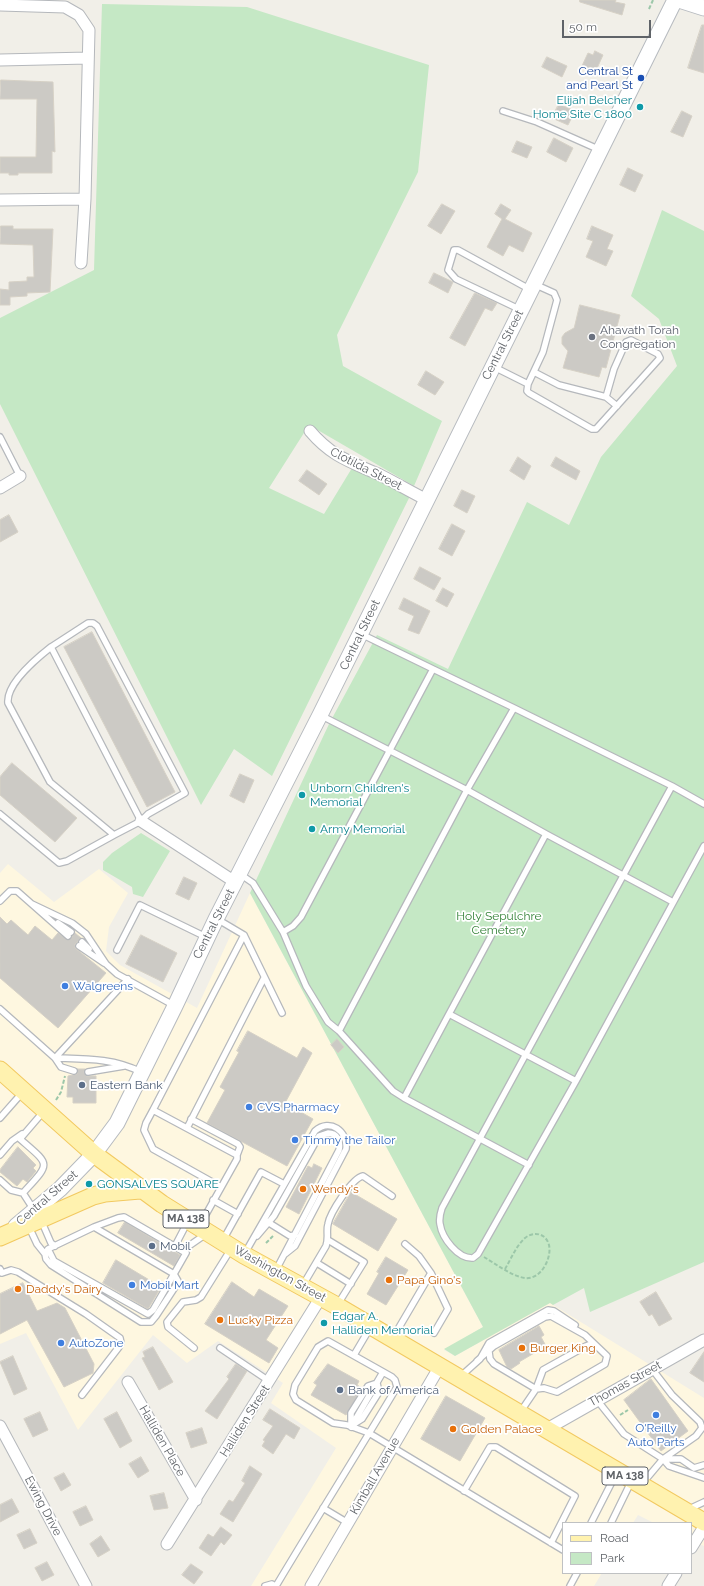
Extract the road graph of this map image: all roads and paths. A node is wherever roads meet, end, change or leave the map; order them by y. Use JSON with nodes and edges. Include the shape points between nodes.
{"nodes":[{"id":1,"x":653,"y":0,"type":"edge"},
{"id":2,"x":675,"y":0,"type":"edge"},
{"id":3,"x":679,"y":0,"type":"edge"},
{"id":4,"x":0,"y":5,"type":"edge"},
{"id":5,"x":704,"y":8,"type":"edge"},
{"id":6,"x":649,"y":9,"type":"dead end"},
{"id":7,"x":88,"y":58,"type":"junction"},
{"id":8,"x":0,"y":60,"type":"edge"},
{"id":9,"x":503,"y":111,"type":"dead end"},
{"id":10,"x":600,"y":150,"type":"junction"},
{"id":11,"x":85,"y":199,"type":"junction"},
{"id":12,"x":0,"y":200,"type":"edge"},
{"id":13,"x":81,"y":263,"type":"dead end"},
{"id":14,"x":533,"y":287,"type":"junction"},
{"id":15,"x":521,"y":310,"type":"junction"},
{"id":16,"x":492,"y":366,"type":"junction"},
{"id":17,"x":534,"y":372,"type":"junction"},
{"id":18,"x":528,"y":384,"type":"junction"},
{"id":19,"x":606,"y":397,"type":"junction"},
{"id":20,"x":617,"y":406,"type":"junction"},
{"id":21,"x":310,"y":432,"type":"dead end"},
{"id":22,"x":0,"y":437,"type":"edge"},
{"id":23,"x":20,"y":476,"type":"joint"},
{"id":24,"x":0,"y":488,"type":"edge"},
{"id":25,"x":427,"y":500,"type":"junction"},
{"id":26,"x":361,"y":634,"type":"junction"},
{"id":27,"x":52,"y":647,"type":"junction"},
{"id":28,"x":434,"y":668,"type":"junction"},
{"id":29,"x":514,"y":708,"type":"junction"},
{"id":30,"x":320,"y":715,"type":"junction"},
{"id":31,"x":390,"y":751,"type":"junction"},
{"id":32,"x":672,"y":786,"type":"junction"},
{"id":33,"x":467,"y":790,"type":"junction"},
{"id":34,"x":704,"y":804,"type":"edge"},
{"id":35,"x":0,"y":814,"type":"edge"},
{"id":36,"x":141,"y":821,"type":"junction"},
{"id":37,"x":546,"y":834,"type":"junction"},
{"id":38,"x":114,"y":835,"type":"junction"},
{"id":39,"x":704,"y":846,"type":"edge"},
{"id":40,"x":624,"y":876,"type":"junction"},
{"id":41,"x":237,"y":878,"type":"junction"},
{"id":42,"x":0,"y":901,"type":"edge"},
{"id":43,"x":673,"y":902,"type":"junction"},
{"id":44,"x":32,"y":904,"type":"junction"},
{"id":45,"x":216,"y":918,"type":"junction"},
{"id":46,"x":282,"y":932,"type":"junction"},
{"id":47,"x":70,"y":934,"type":"dead end"},
{"id":48,"x":244,"y":936,"type":"junction"},
{"id":49,"x":207,"y":937,"type":"junction"},
{"id":50,"x":81,"y":944,"type":"dead end"},
{"id":51,"x":117,"y":950,"type":"dead end"},
{"id":52,"x":106,"y":964,"type":"junction"},
{"id":53,"x":264,"y":978,"type":"junction"},
{"id":54,"x":128,"y":979,"type":"junction"},
{"id":55,"x":175,"y":1006,"type":"junction"},
{"id":56,"x":0,"y":1009,"type":"edge"},
{"id":57,"x":282,"y":1013,"type":"dead end"},
{"id":58,"x":449,"y":1014,"type":"junction"},
{"id":59,"x":339,"y":1031,"type":"junction"},
{"id":60,"x":525,"y":1055,"type":"junction"},
{"id":61,"x":55,"y":1058,"type":"junction"},
{"id":62,"x":126,"y":1065,"type":"junction"},
{"id":63,"x":65,"y":1069,"type":"junction"},
{"id":64,"x":0,"y":1070,"type":"edge"},
{"id":65,"x":74,"y":1072,"type":"dead end"},
{"id":66,"x":88,"y":1072,"type":"dead end"},
{"id":67,"x":142,"y":1073,"type":"junction"},
{"id":68,"x":576,"y":1080,"type":"junction"},
{"id":69,"x":24,"y":1091,"type":"junction"},
{"id":70,"x":404,"y":1098,"type":"junction"},
{"id":71,"x":51,"y":1105,"type":"junction"},
{"id":72,"x":153,"y":1110,"type":"junction"},
{"id":73,"x":0,"y":1118,"type":"edge"},
{"id":74,"x":191,"y":1119,"type":"junction"},
{"id":75,"x":187,"y":1128,"type":"junction"},
{"id":76,"x":24,"y":1133,"type":"junction"},
{"id":77,"x":479,"y":1139,"type":"junction"},
{"id":78,"x":94,"y":1154,"type":"junction"},
{"id":79,"x":0,"y":1155,"type":"edge"},
{"id":80,"x":237,"y":1155,"type":"junction"},
{"id":81,"x":529,"y":1165,"type":"junction"},
{"id":82,"x":0,"y":1180,"type":"edge"},
{"id":83,"x":284,"y":1184,"type":"junction"},
{"id":84,"x":221,"y":1187,"type":"junction"},
{"id":85,"x":140,"y":1190,"type":"junction"},
{"id":86,"x":23,"y":1193,"type":"junction"},
{"id":87,"x":392,"y":1196,"type":"dead end"},
{"id":88,"x":214,"y":1200,"type":"junction"},
{"id":89,"x":238,"y":1214,"type":"junction"},
{"id":90,"x":266,"y":1215,"type":"junction"},
{"id":91,"x":35,"y":1219,"type":"junction"},
{"id":92,"x":269,"y":1224,"type":"junction"},
{"id":93,"x":94,"y":1227,"type":"junction"},
{"id":94,"x":198,"y":1227,"type":"junction"},
{"id":95,"x":303,"y":1230,"type":"junction"},
{"id":96,"x":294,"y":1236,"type":"junction"},
{"id":97,"x":0,"y":1237,"type":"edge"},
{"id":98,"x":275,"y":1237,"type":"dead end"},
{"id":99,"x":254,"y":1239,"type":"junction"},
{"id":100,"x":328,"y":1240,"type":"junction"},
{"id":101,"x":266,"y":1243,"type":"dead end"},
{"id":102,"x":405,"y":1244,"type":"dead end"},
{"id":103,"x":55,"y":1246,"type":"junction"},
{"id":104,"x":175,"y":1246,"type":"junction"},
{"id":105,"x":233,"y":1248,"type":"junction"},
{"id":106,"x":184,"y":1250,"type":"junction"},
{"id":107,"x":46,"y":1252,"type":"junction"},
{"id":108,"x":285,"y":1254,"type":"junction"},
{"id":109,"x":478,"y":1254,"type":"junction"},
{"id":110,"x":317,"y":1263,"type":"junction"},
{"id":111,"x":0,"y":1269,"type":"edge"},
{"id":112,"x":505,"y":1269,"type":"junction"},
{"id":113,"x":275,"y":1272,"type":"junction"},
{"id":114,"x":431,"y":1273,"type":"junction"},
{"id":115,"x":174,"y":1274,"type":"junction"},
{"id":116,"x":351,"y":1284,"type":"junction"},
{"id":117,"x":302,"y":1287,"type":"junction"},
{"id":118,"x":321,"y":1297,"type":"junction"},
{"id":119,"x":337,"y":1306,"type":"junction"},
{"id":120,"x":372,"y":1326,"type":"junction"},
{"id":121,"x":434,"y":1333,"type":"dead end"},
{"id":122,"x":393,"y":1338,"type":"junction"},
{"id":123,"x":704,"y":1340,"type":"edge"},
{"id":124,"x":194,"y":1348,"type":"dead end"},
{"id":125,"x":220,"y":1348,"type":"dead end"},
{"id":126,"x":600,"y":1348,"type":"junction"},
{"id":127,"x":489,"y":1352,"type":"junction"},
{"id":128,"x":354,"y":1355,"type":"junction"},
{"id":129,"x":477,"y":1361,"type":"junction"},
{"id":130,"x":440,"y":1366,"type":"junction"},
{"id":131,"x":652,"y":1369,"type":"junction"},
{"id":132,"x":384,"y":1372,"type":"junction"},
{"id":133,"x":460,"y":1377,"type":"junction"},
{"id":134,"x":270,"y":1381,"type":"junction"},
{"id":135,"x":128,"y":1382,"type":"dead end"},
{"id":136,"x":536,"y":1389,"type":"junction"},
{"id":137,"x":82,"y":1395,"type":"dead end"},
{"id":138,"x":597,"y":1400,"type":"junction"},
{"id":139,"x":628,"y":1410,"type":"dead end"},
{"id":140,"x":519,"y":1413,"type":"junction"},
{"id":141,"x":619,"y":1416,"type":"dead end"},
{"id":142,"x":0,"y":1426,"type":"edge"},
{"id":143,"x":351,"y":1427,"type":"junction"},
{"id":144,"x":546,"y":1429,"type":"junction"},
{"id":145,"x":369,"y":1433,"type":"junction"},
{"id":146,"x":392,"y":1448,"type":"junction"},
{"id":147,"x":663,"y":1459,"type":"junction"},
{"id":148,"x":704,"y":1466,"type":"edge"},
{"id":149,"x":617,"y":1472,"type":"junction"},
{"id":150,"x":704,"y":1478,"type":"edge"},
{"id":151,"x":636,"y":1483,"type":"junction"},
{"id":152,"x":464,"y":1491,"type":"junction"},
{"id":153,"x":196,"y":1500,"type":"junction"},
{"id":154,"x":704,"y":1502,"type":"edge"},
{"id":155,"x":323,"y":1508,"type":"junction"},
{"id":156,"x":685,"y":1511,"type":"junction"},
{"id":157,"x":592,"y":1522,"type":"edge"},
{"id":158,"x":612,"y":1522,"type":"edge"},
{"id":159,"x":704,"y":1522,"type":"edge"},
{"id":160,"x":348,"y":1523,"type":"junction"},
{"id":161,"x":704,"y":1527,"type":"edge"},
{"id":162,"x":551,"y":1543,"type":"junction"},
{"id":163,"x":167,"y":1544,"type":"dead end"},
{"id":164,"x":692,"y":1546,"type":"edge"},
{"id":165,"x":562,"y":1549,"type":"edge"},
{"id":166,"x":576,"y":1574,"type":"edge"},
{"id":167,"x":675,"y":1574,"type":"edge"},
{"id":168,"x":86,"y":1586,"type":"edge"},
{"id":169,"x":264,"y":1586,"type":"edge"},
{"id":170,"x":276,"y":1586,"type":"edge"},
{"id":171,"x":311,"y":1586,"type":"edge"},
{"id":172,"x":570,"y":1586,"type":"edge"},
{"id":173,"x":668,"y":1586,"type":"edge"}],
"edges":[{"from":1,"to":6,"type":"path"},
{"from":2,"to":10,"type":"main road","name":"Central Street"},
{"from":3,"to":5,"type":"main road"},
{"from":4,"to":7,"type":"street","via":[[65,7],[78,15],[89,30]]},
{"from":7,"to":8,"type":"street"},
{"from":7,"to":11,"type":"street"},
{"from":9,"to":10,"type":"lane"},
{"from":10,"to":14,"type":"main road","name":"Central Street"},
{"from":11,"to":12,"type":"street"},
{"from":11,"to":13,"type":"street"},
{"from":14,"to":15,"type":"main road","name":"Central Street"},
{"from":14,"to":15,"type":"lane","via":[[454,250],[448,270],[456,279]]},
{"from":14,"to":17,"type":"lane","via":[[554,293],[557,300],[543,352]]},
{"from":15,"to":16,"type":"main road","name":"Central Street"},
{"from":16,"to":18,"type":"lane"},
{"from":16,"to":25,"type":"main road","name":"Central Street"},
{"from":17,"to":18,"type":"lane"},
{"from":17,"to":19,"type":"lane","via":[[560,385]]},
{"from":18,"to":20,"type":"lane","via":[[527,390],[530,393],[592,429],[598,428]]},
{"from":19,"to":20,"type":"lane"},
{"from":19,"to":20,"type":"lane","via":[[614,368],[626,342],[631,340],[658,354],[660,358]]},
{"from":21,"to":25,"type":"street","name":"Clotilda Street","via":[[322,446],[343,459]]},
{"from":22,"to":23,"type":"lane"},
{"from":23,"to":24,"type":"street"},
{"from":25,"to":26,"type":"main road","name":"Central Street"},
{"from":26,"to":28,"type":"lane"},
{"from":26,"to":30,"type":"main road","name":"Central Street"},
{"from":27,"to":36,"type":"lane"},
{"from":27,"to":36,"type":"lane","via":[[88,623],[97,626],[185,793],[148,814]]},
{"from":27,"to":38,"type":"lane","via":[[26,669],[7,697],[8,703],[50,782]]},
{"from":28,"to":29,"type":"lane"},
{"from":28,"to":31,"type":"lane"},
{"from":29,"to":32,"type":"lane"},
{"from":29,"to":33,"type":"lane"},
{"from":30,"to":31,"type":"lane"},
{"from":30,"to":41,"type":"main road","name":"Central Street"},
{"from":31,"to":33,"type":"lane"},
{"from":31,"to":46,"type":"lane","via":[[301,916],[293,926]]},
{"from":32,"to":34,"type":"lane"},
{"from":32,"to":40,"type":"lane"},
{"from":33,"to":37,"type":"lane"},
{"from":33,"to":59,"type":"lane"},
{"from":35,"to":38,"type":"lane","via":[[59,863]]},
{"from":36,"to":38,"type":"lane"},
{"from":36,"to":41,"type":"street"},
{"from":37,"to":40,"type":"lane"},
{"from":37,"to":58,"type":"lane"},
{"from":39,"to":43,"type":"lane"},
{"from":40,"to":43,"type":"lane"},
{"from":40,"to":60,"type":"lane"},
{"from":41,"to":45,"type":"main road","name":"Central Street"},
{"from":41,"to":46,"type":"lane","via":[[253,883]]},
{"from":42,"to":44,"type":"lane","via":[[8,892],[14,890]]},
{"from":43,"to":68,"type":"lane"},
{"from":44,"to":47,"type":"lane"},
{"from":44,"to":52,"type":"lane","via":[[68,920],[79,928]]},
{"from":45,"to":48,"type":"lane"},
{"from":45,"to":49,"type":"main road","name":"Central Street"},
{"from":46,"to":59,"type":"lane","via":[[306,986],[328,1022]]},
{"from":48,"to":53,"type":"lane"},
{"from":48,"to":72,"type":"lane"},
{"from":49,"to":51,"type":"lane","via":[[140,905]]},
{"from":49,"to":55,"type":"main road","name":"Central Street"},
{"from":50,"to":52,"type":"lane"},
{"from":52,"to":54,"type":"lane","via":[[117,974]]},
{"from":53,"to":57,"type":"lane"},
{"from":53,"to":74,"type":"lane"},
{"from":54,"to":55,"type":"lane"},
{"from":54,"to":61,"type":"lane"},
{"from":55,"to":67,"type":"main road","name":"Central Street"},
{"from":56,"to":61,"type":"lane"},
{"from":58,"to":60,"type":"lane"},
{"from":58,"to":70,"type":"lane"},
{"from":59,"to":70,"type":"lane","via":[[393,1091]]},
{"from":60,"to":68,"type":"lane"},
{"from":60,"to":77,"type":"lane"},
{"from":61,"to":62,"type":"lane","via":[[108,1061]]},
{"from":61,"to":63,"type":"lane"},
{"from":62,"to":66,"type":"lane"},
{"from":62,"to":67,"type":"lane"},
{"from":63,"to":65,"type":"lane"},
{"from":63,"to":71,"type":"path","via":[[64,1084]]},
{"from":64,"to":69,"type":"main road","name":"Washington Street","number":"MA 138"},
{"from":67,"to":78,"type":"main road","name":"Central Street","via":[[117,1123]]},
{"from":68,"to":81,"type":"lane"},
{"from":69,"to":71,"type":"main road","name":"Washington Street","number":"MA 138"},
{"from":69,"to":73,"type":"lane"},
{"from":70,"to":77,"type":"lane"},
{"from":71,"to":76,"type":"lane"},
{"from":71,"to":78,"type":"main road","name":"Washington Street","number":"MA 138"},
{"from":72,"to":75,"type":"lane"},
{"from":72,"to":84,"type":"lane","via":[[144,1130],[153,1149]]},
{"from":74,"to":75,"type":"lane"},
{"from":74,"to":80,"type":"lane","via":[[238,1144],[240,1147]]},
{"from":75,"to":80,"type":"lane"},
{"from":76,"to":79,"type":"lane","via":[[12,1141]]},
{"from":76,"to":86,"type":"lane","via":[[20,1139],[41,1157],[44,1165],[43,1171]]},
{"from":77,"to":81,"type":"lane"},
{"from":77,"to":109,"type":"lane","via":[[440,1216],[442,1232],[454,1249],[468,1259]]},
{"from":78,"to":85,"type":"main road","name":"Washington Street","number":"MA 138"},
{"from":78,"to":91,"type":"main road","name":"Central Street"},
{"from":80,"to":84,"type":"lane"},
{"from":81,"to":109,"type":"lane"},
{"from":82,"to":86,"type":"lane","via":[[11,1190]]},
{"from":83,"to":89,"type":"lane","via":[[261,1172]]},
{"from":83,"to":90,"type":"lane"},
{"from":83,"to":95,"type":"lane","via":[[315,1131],[326,1125],[341,1131],[347,1142],[346,1149]]},
{"from":84,"to":88,"type":"lane"},
{"from":85,"to":91,"type":"main road","via":[[93,1196]]},
{"from":85,"to":94,"type":"main road","name":"Washington Street","number":"MA 138"},
{"from":86,"to":91,"type":"lane"},
{"from":87,"to":100,"type":"lane","via":[[360,1176],[347,1188],[328,1224]]},
{"from":88,"to":89,"type":"lane"},
{"from":88,"to":94,"type":"lane"},
{"from":89,"to":105,"type":"lane"},
{"from":90,"to":92,"type":"lane"},
{"from":90,"to":99,"type":"lane"},
{"from":91,"to":97,"type":"main road"},
{"from":91,"to":103,"type":"lane"},
{"from":91,"to":107,"type":"lane","via":[[37,1244]]},
{"from":92,"to":96,"type":"lane"},
{"from":92,"to":96,"type":"lane","via":[[319,1136],[332,1133],[339,1141],[339,1150]]},
{"from":92,"to":99,"type":"lane"},
{"from":93,"to":103,"type":"lane"},
{"from":93,"to":104,"type":"lane","via":[[124,1217]]},
{"from":93,"to":115,"type":"lane"},
{"from":94,"to":104,"type":"lane"},
{"from":94,"to":105,"type":"main road","name":"Washington Street","number":"MA 138"},
{"from":94,"to":106,"type":"lane"},
{"from":95,"to":96,"type":"lane"},
{"from":95,"to":108,"type":"lane","via":[[295,1246]]},
{"from":96,"to":108,"type":"lane"},
{"from":98,"to":101,"type":"path"},
{"from":99,"to":105,"type":"lane"},
{"from":100,"to":110,"type":"lane"},
{"from":100,"to":116,"type":"lane","via":[[364,1262]]},
{"from":102,"to":114,"type":"lane","via":[[419,1256]]},
{"from":103,"to":107,"type":"lane"},
{"from":104,"to":106,"type":"lane"},
{"from":105,"to":113,"type":"main road","name":"Washington Street","number":"MA 138"},
{"from":105,"to":124,"type":"lane","via":[[201,1297],[183,1302],[167,1322],[168,1327]]},
{"from":106,"to":115,"type":"lane","via":[[186,1255]]},
{"from":107,"to":115,"type":"lane","via":[[54,1261],[148,1314],[153,1310]]},
{"from":107,"to":115,"type":"lane","via":[[46,1259],[51,1265],[145,1323],[154,1319],[177,1284],[178,1278]]},
{"from":108,"to":113,"type":"lane"},
{"from":109,"to":112,"type":"path"},
{"from":110,"to":116,"type":"lane"},
{"from":110,"to":117,"type":"lane"},
{"from":111,"to":137,"type":"lane","via":[[2,1273],[11,1270],[18,1272],[120,1338],[119,1347]]},
{"from":112,"to":112,"type":"path","via":[[526,1278],[539,1273],[548,1257],[549,1244],[546,1239],[535,1233],[526,1238]]},
{"from":113,"to":117,"type":"main road","name":"Washington Street","number":"MA 138"},
{"from":114,"to":121,"type":"lane","via":[[448,1310]]},
{"from":114,"to":122,"type":"lane"},
{"from":116,"to":119,"type":"lane"},
{"from":117,"to":118,"type":"main road","name":"Washington Street","number":"MA 138"},
{"from":118,"to":119,"type":"main road","name":"Washington Street","number":"MA 138"},
{"from":118,"to":134,"type":"street","name":"Halliden Street"},
{"from":119,"to":120,"type":"main road","name":"Washington Street","number":"MA 138"},
{"from":120,"to":122,"type":"main road","name":"Washington Street","number":"MA 138"},
{"from":120,"to":128,"type":"lane"},
{"from":122,"to":130,"type":"main road","name":"Washington Street","number":"MA 138"},
{"from":123,"to":131,"type":"street","name":"Thomas Street"},
{"from":125,"to":134,"type":"lane"},
{"from":126,"to":127,"type":"lane","via":[[585,1335],[551,1316],[494,1346]]},
{"from":126,"to":129,"type":"lane","via":[[588,1333],[554,1310],[548,1310],[489,1343]]},
{"from":126,"to":136,"type":"lane","via":[[591,1344],[545,1369],[540,1375]]},
{"from":126,"to":136,"type":"lane","via":[[607,1356],[605,1364],[556,1392],[544,1388]]},
{"from":127,"to":129,"type":"lane"},
{"from":127,"to":136,"type":"lane","via":[[494,1364]]},
{"from":128,"to":132,"type":"lane"},
{"from":128,"to":143,"type":"lane","via":[[328,1341],[318,1347],[293,1394],[296,1400],[333,1423]]},
{"from":129,"to":133,"type":"lane"},
{"from":130,"to":133,"type":"main road","name":"Washington Street","number":"MA 138"},
{"from":130,"to":146,"type":"street","name":"Kimball Avenue"},
{"from":131,"to":138,"type":"street","name":"Thomas Street"},
{"from":131,"to":147,"type":"lane","via":[[678,1402],[700,1422],[702,1428],[700,1433]]},
{"from":132,"to":143,"type":"lane"},
{"from":132,"to":145,"type":"lane","via":[[397,1383],[397,1387]]},
{"from":133,"to":140,"type":"main road","name":"Washington Street","number":"MA 138"},
{"from":134,"to":153,"type":"street","name":"Halliden Street"},
{"from":135,"to":153,"type":"street","name":"Halliden Place"},
{"from":136,"to":140,"type":"lane"},
{"from":138,"to":144,"type":"street","name":"Thomas Street"},
{"from":138,"to":147,"type":"lane","via":[[624,1434]]},
{"from":139,"to":141,"type":"path"},
{"from":140,"to":144,"type":"main road","name":"Washington Street","number":"MA 138"},
{"from":142,"to":168,"type":"street","name":"Ewing Drive"},
{"from":143,"to":145,"type":"lane"},
{"from":144,"to":149,"type":"main road","name":"Washington Street","number":"MA 138"},
{"from":145,"to":146,"type":"lane"},
{"from":145,"to":155,"type":"lane"},
{"from":146,"to":152,"type":"lane"},
{"from":146,"to":160,"type":"street","name":"Kimball Avenue"},
{"from":147,"to":148,"type":"lane","via":[[681,1459],[694,1468]]},
{"from":147,"to":150,"type":"lane","via":[[674,1468]]},
{"from":147,"to":151,"type":"lane"},
{"from":149,"to":151,"type":"main road","name":"Washington Street","number":"MA 138"},
{"from":149,"to":157,"type":"lane"},
{"from":151,"to":156,"type":"main road","name":"Washington Street","number":"MA 138"},
{"from":151,"to":158,"type":"lane"},
{"from":152,"to":162,"type":"lane"},
{"from":152,"to":162,"type":"lane","via":[[490,1447],[496,1447],[575,1496]]},
{"from":153,"to":163,"type":"street","name":"Halliden Street"},
{"from":154,"to":156,"type":"lane"},
{"from":155,"to":160,"type":"lane"},
{"from":155,"to":170,"type":"lane"},
{"from":156,"to":159,"type":"main road","name":"Washington Street","number":"MA 138"},
{"from":160,"to":171,"type":"street","name":"Kimball Avenue"},
{"from":161,"to":164,"type":"street"},
{"from":162,"to":165,"type":"lane"},
{"from":166,"to":172,"type":"lane"},
{"from":167,"to":173,"type":"street"},
{"from":169,"to":170,"type":"lane"}]}
